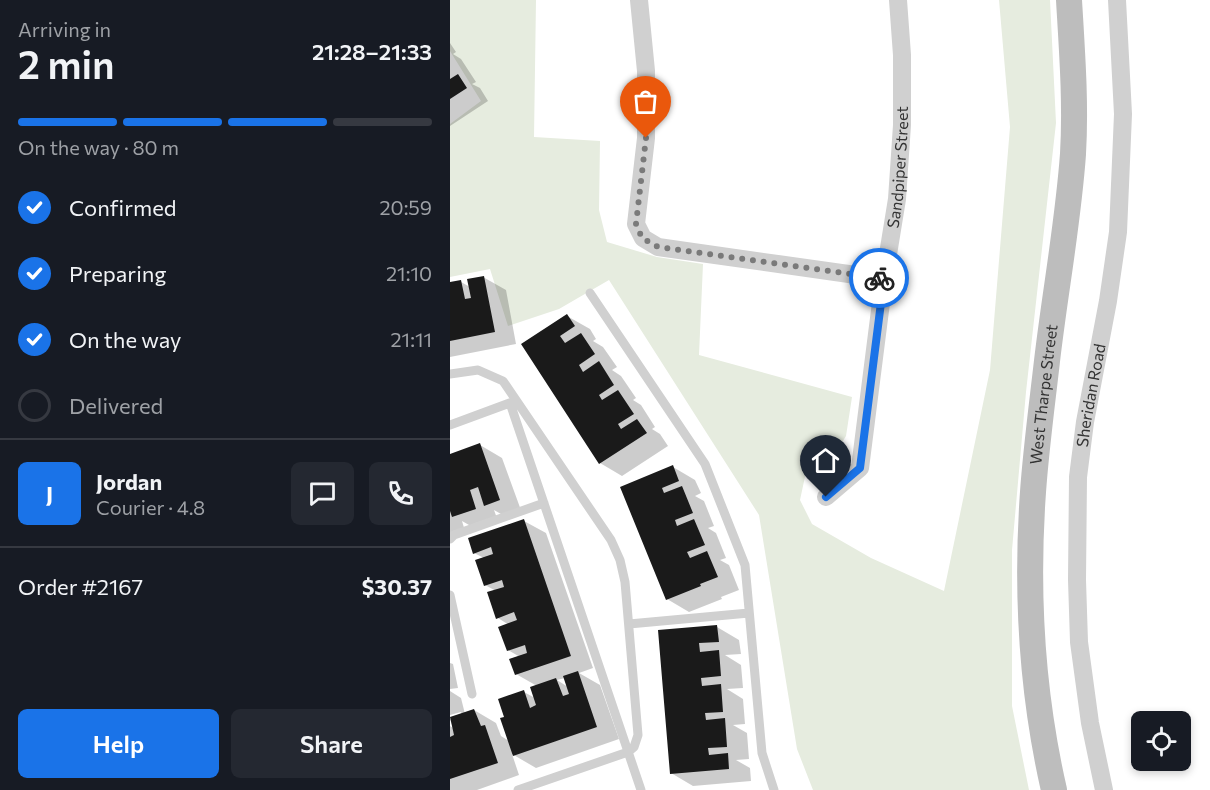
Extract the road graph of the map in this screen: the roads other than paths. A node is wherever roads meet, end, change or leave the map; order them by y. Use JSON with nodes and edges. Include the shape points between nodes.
{"nodes":[{"id":1,"x":639,"y":0,"type":"edge"},
{"id":2,"x":898,"y":0,"type":"edge"},
{"id":3,"x":1069,"y":0,"type":"edge"},
{"id":4,"x":1117,"y":0,"type":"edge"},
{"id":5,"x":884,"y":279,"type":"junction"},
{"id":6,"x":590,"y":293,"type":"dead end"},
{"id":7,"x":450,"y":374,"type":"edge"},
{"id":8,"x":514,"y":402,"type":"junction"},
{"id":9,"x":450,"y":425,"type":"edge"},
{"id":10,"x":826,"y":497,"type":"dead end"},
{"id":11,"x":544,"y":503,"type":"junction"},
{"id":12,"x":450,"y":539,"type":"edge"},
{"id":13,"x":450,"y":595,"type":"edge"},
{"id":14,"x":749,"y":612,"type":"junction"},
{"id":15,"x":628,"y":624,"type":"junction"},
{"id":16,"x":472,"y":694,"type":"dead end"},
{"id":17,"x":628,"y":752,"type":"junction"},
{"id":18,"x":518,"y":790,"type":"edge"},
{"id":19,"x":641,"y":790,"type":"edge"},
{"id":20,"x":774,"y":790,"type":"edge"},
{"id":21,"x":1054,"y":790,"type":"edge"},
{"id":22,"x":1104,"y":790,"type":"edge"}],
"edges":[{"from":1,"to":5,"type":"street","via":[[646,82],[646,138],[636,224],[642,238],[658,247]]},
{"from":2,"to":5,"type":"street","name":"Sandpiper Street","via":[[902,126],[897,199]]},
{"from":3,"to":21,"type":"main road","name":"West Tharpe Street","via":[[1073,152],[1033,492],[1030,562],[1039,708]]},
{"from":4,"to":22,"type":"street","name":"Sheridan Road","via":[[1123,114],[1118,232],[1078,477],[1079,642],[1089,723]]},
{"from":5,"to":10,"type":"street","name":"Sandpiper Street","via":[[860,468]]},
{"from":6,"to":14,"type":"lane","via":[[705,464],[745,565]]},
{"from":7,"to":8,"type":"lane","via":[[478,370],[487,373],[503,381]]},
{"from":8,"to":9,"type":"lane"},
{"from":8,"to":11,"type":"lane"},
{"from":8,"to":15,"type":"lane","via":[[611,540],[625,582]]},
{"from":11,"to":12,"type":"lane"},
{"from":11,"to":17,"type":"lane"},
{"from":13,"to":16,"type":"lane"},
{"from":14,"to":15,"type":"lane"},
{"from":14,"to":20,"type":"lane","via":[[762,753]]},
{"from":15,"to":17,"type":"lane","via":[[638,735]]},
{"from":17,"to":18,"type":"lane"},
{"from":17,"to":19,"type":"lane"}]}
